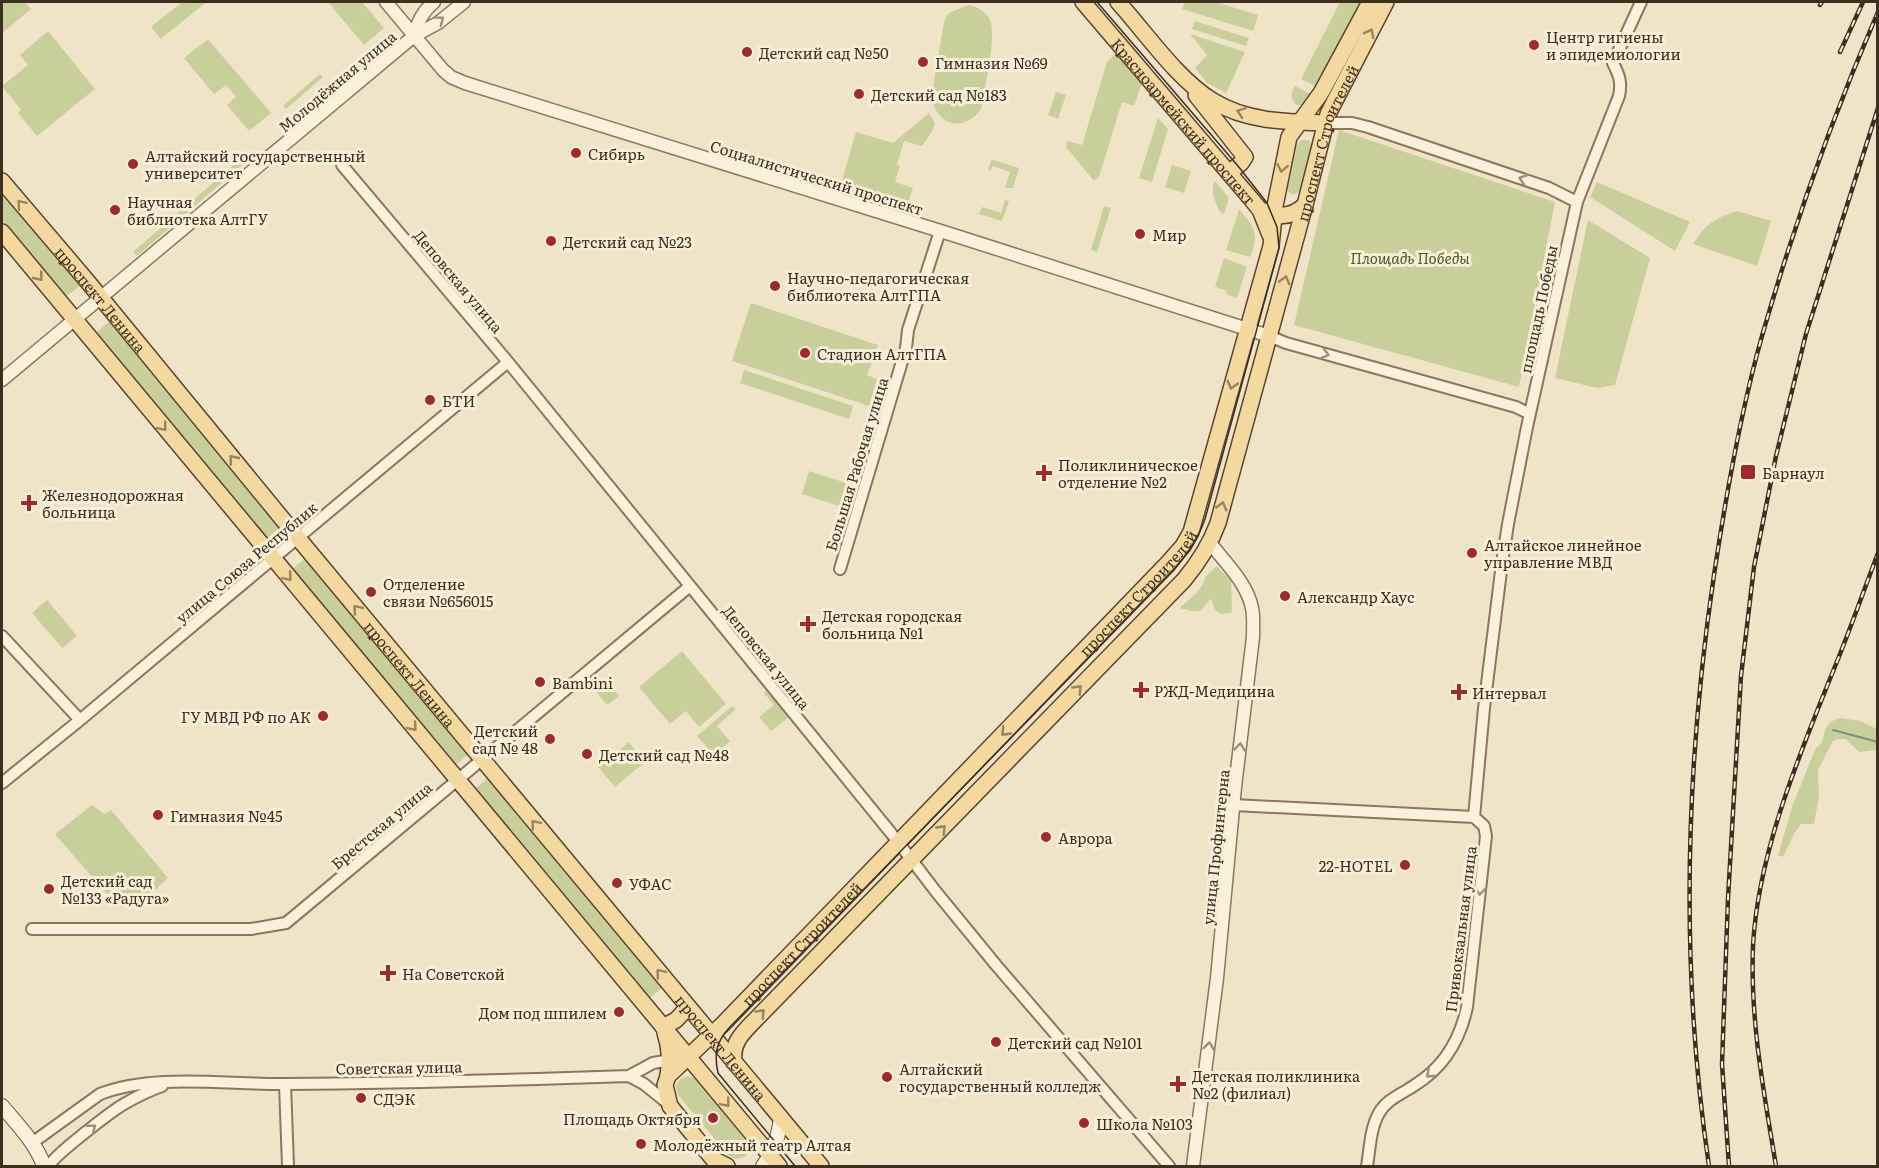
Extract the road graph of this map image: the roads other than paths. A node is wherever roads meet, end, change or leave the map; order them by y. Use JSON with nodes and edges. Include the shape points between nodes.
{"nodes":[{"id":1,"x":386,"y":2,"type":"edge"},
{"id":2,"x":434,"y":2,"type":"edge"},
{"id":3,"x":464,"y":2,"type":"edge"},
{"id":4,"x":1083,"y":2,"type":"edge"},
{"id":5,"x":1119,"y":2,"type":"edge"},
{"id":6,"x":1370,"y":2,"type":"edge"},
{"id":7,"x":1386,"y":2,"type":"edge"},
{"id":8,"x":1641,"y":2,"type":"edge"},
{"id":9,"x":414,"y":36,"type":"junction"},
{"id":10,"x":1177,"y":70,"type":"junction"},
{"id":11,"x":1298,"y":122,"type":"junction"},
{"id":12,"x":1326,"y":123,"type":"junction"},
{"id":13,"x":342,"y":165,"type":"dead end"},
{"id":14,"x":1229,"y":173,"type":"junction"},
{"id":15,"x":2,"y":181,"type":"edge"},
{"id":16,"x":1252,"y":200,"type":"junction"},
{"id":17,"x":1577,"y":202,"type":"junction"},
{"id":18,"x":1305,"y":206,"type":"junction"},
{"id":19,"x":1274,"y":216,"type":"junction"},
{"id":20,"x":940,"y":231,"type":"junction"},
{"id":21,"x":2,"y":232,"type":"edge"},
{"id":22,"x":1271,"y":246,"type":"junction"},
{"id":23,"x":100,"y":297,"type":"junction"},
{"id":24,"x":73,"y":319,"type":"junction"},
{"id":25,"x":1248,"y":329,"type":"junction"},
{"id":26,"x":1269,"y":336,"type":"junction"},
{"id":27,"x":508,"y":362,"type":"junction"},
{"id":28,"x":2,"y":380,"type":"edge"},
{"id":29,"x":1530,"y":414,"type":"junction"},
{"id":30,"x":298,"y":538,"type":"junction"},
{"id":31,"x":1210,"y":543,"type":"junction"},
{"id":32,"x":273,"y":559,"type":"junction"},
{"id":33,"x":840,"y":568,"type":"dead end"},
{"id":34,"x":690,"y":586,"type":"junction"},
{"id":35,"x":2,"y":636,"type":"edge"},
{"id":36,"x":1078,"y":658,"type":"junction"},
{"id":37,"x":1094,"y":672,"type":"junction"},
{"id":38,"x":80,"y":720,"type":"junction"},
{"id":39,"x":482,"y":759,"type":"junction"},
{"id":40,"x":457,"y":780,"type":"junction"},
{"id":41,"x":2,"y":783,"type":"edge"},
{"id":42,"x":1234,"y":805,"type":"junction"},
{"id":43,"x":1474,"y":817,"type":"junction"},
{"id":44,"x":898,"y":842,"type":"junction"},
{"id":45,"x":912,"y":860,"type":"junction"},
{"id":46,"x":32,"y":929,"type":"dead end"},
{"id":47,"x":688,"y":1007,"type":"junction"},
{"id":48,"x":663,"y":1027,"type":"junction"},
{"id":49,"x":711,"y":1035,"type":"junction"},
{"id":50,"x":688,"y":1058,"type":"junction"},
{"id":51,"x":670,"y":1059,"type":"junction"},
{"id":52,"x":734,"y":1062,"type":"junction"},
{"id":53,"x":629,"y":1076,"type":"junction"},
{"id":54,"x":668,"y":1076,"type":"junction"},
{"id":55,"x":170,"y":1082,"type":"junction"},
{"id":56,"x":285,"y":1084,"type":"junction"},
{"id":57,"x":2,"y":1106,"type":"edge"},
{"id":58,"x":670,"y":1106,"type":"junction"},
{"id":59,"x":781,"y":1119,"type":"junction"},
{"id":60,"x":32,"y":1143,"type":"junction"},
{"id":61,"x":714,"y":1163,"type":"edge"},
{"id":62,"x":770,"y":1163,"type":"edge"},
{"id":63,"x":44,"y":1167,"type":"edge"},
{"id":64,"x":49,"y":1167,"type":"edge"},
{"id":65,"x":288,"y":1167,"type":"edge"},
{"id":66,"x":727,"y":1167,"type":"edge"},
{"id":67,"x":821,"y":1167,"type":"edge"},
{"id":68,"x":1169,"y":1167,"type":"edge"},
{"id":69,"x":1193,"y":1167,"type":"edge"},
{"id":70,"x":1367,"y":1167,"type":"edge"}],
"edges":[{"from":1,"to":9,"type":"street","name":"Социалистический проспект"},
{"from":2,"to":9,"type":"street","name":"Молодёжная улица","via":[[422,14]]},
{"from":9,"to":3,"type":"street","name":"Молодёжная улица","one_way":true},
{"from":4,"to":14,"type":"main road","name":"Красноармейский проспект"},
{"from":5,"to":10,"type":"main road","name":"Красноармейский проспект"},
{"from":6,"to":11,"type":"main road","name":"проспект Строителей","via":[[1321,93]]},
{"from":12,"to":7,"type":"main road","name":"проспект Строителей","one_way":true,"via":[[1334,99]]},
{"from":8,"to":17,"type":"street","via":[[1613,63],[1622,86]]},
{"from":9,"to":20,"type":"street","name":"Социалистический проспект","via":[[443,70],[465,83]]},
{"from":9,"to":23,"type":"street","name":"Молодёжная улица"},
{"from":11,"to":10,"type":"main road","name":"Красноармейский проспект","one_way":true,"via":[[1274,121],[1223,106]]},
{"from":10,"to":14,"type":"main road","via":[[1242,151],[1244,160]]},
{"from":11,"to":12,"type":"main road","name":"Красноармейский проспект"},
{"from":11,"to":19,"type":"main road","name":"проспект Строителей","one_way":true,"via":[[1289,136],[1282,163]]},
{"from":17,"to":12,"type":"street","one_way":true,"via":[[1549,188],[1368,127]]},
{"from":12,"to":18,"type":"main road","name":"проспект Строителей"},
{"from":13,"to":27,"type":"street","name":"Деповская улица"},
{"from":14,"to":16,"type":"main road","name":"Красноармейский проспект"},
{"from":23,"to":15,"type":"main road","name":"проспект Ленина","one_way":true},
{"from":16,"to":19,"type":"main road"},
{"from":16,"to":22,"type":"main road","name":"Красноармейский проспект","via":[[1266,224]]},
{"from":17,"to":29,"type":"street","name":"площадь Победы"},
{"from":18,"to":19,"type":"main road","via":[[1298,212]]},
{"from":26,"to":18,"type":"main road","name":"проспект Строителей","one_way":true},
{"from":19,"to":22,"type":"main road","name":"проспект Строителей"},
{"from":20,"to":25,"type":"street","name":"Социалистический проспект"},
{"from":20,"to":33,"type":"street","name":"Большая Рабочая улица"},
{"from":21,"to":24,"type":"main road","one_way":true},
{"from":22,"to":25,"type":"main road","name":"проспект Строителей"},
{"from":23,"to":24,"type":"street","name":"Молодёжная улица"},
{"from":30,"to":23,"type":"main road","name":"проспект Ленина","one_way":true},
{"from":24,"to":28,"type":"street","name":"Молодёжная улица"},
{"from":24,"to":32,"type":"main road","one_way":true},
{"from":25,"to":26,"type":"street","name":"Социалистический проспект"},
{"from":25,"to":36,"type":"main road","name":"проспект Строителей","one_way":true,"via":[[1191,532],[1167,564]]},
{"from":26,"to":29,"type":"street","one_way":true},
{"from":31,"to":26,"type":"main road","name":"проспект Строителей","one_way":true},
{"from":27,"to":30,"type":"street","name":"улица Союза Республик"},
{"from":27,"to":34,"type":"street","name":"Деповская улица"},
{"from":29,"to":43,"type":"street","name":"Привокзальная улица","via":[[1503,553]]},
{"from":30,"to":32,"type":"street","name":"улица Союза Республик"},
{"from":39,"to":30,"type":"main road","name":"проспект Ленина","one_way":true},
{"from":31,"to":37,"type":"main road","name":"проспект Строителей","via":[[1184,579]]},
{"from":42,"to":31,"type":"street","name":"улица Профинтерна","one_way":true,"via":[[1253,637],[1252,608],[1243,586]]},
{"from":32,"to":38,"type":"street","name":"улица Союза Республик"},
{"from":32,"to":40,"type":"main road","one_way":true},
{"from":34,"to":39,"type":"street","name":"Брестская улица"},
{"from":34,"to":44,"type":"street","name":"Деповская улица"},
{"from":35,"to":38,"type":"street"},
{"from":36,"to":37,"type":"main road"},
{"from":36,"to":44,"type":"main road","name":"проспект Строителей","one_way":true},
{"from":45,"to":37,"type":"main road","name":"проспект Строителей","one_way":true},
{"from":38,"to":41,"type":"street","name":"улица Союза Республик"},
{"from":39,"to":40,"type":"street","name":"Брестская улица"},
{"from":47,"to":39,"type":"main road","name":"проспект Ленина","one_way":true},
{"from":40,"to":46,"type":"street","name":"Брестская улица","via":[[286,923],[251,929]]},
{"from":40,"to":48,"type":"main road"},
{"from":42,"to":43,"type":"street"},
{"from":69,"to":42,"type":"street","name":"улица Профинтерна","one_way":true},
{"from":43,"to":70,"type":"street","name":"Привокзальная улица","one_way":true,"via":[[1485,826],[1486,836],[1463,1024],[1457,1041],[1431,1075],[1396,1096],[1378,1114]]},
{"from":44,"to":45,"type":"street","name":"Деповская улица"},
{"from":44,"to":49,"type":"main road","name":"проспект Строителей"},
{"from":52,"to":45,"type":"main road","name":"проспект Строителей","one_way":true,"via":[[732,1053],[738,1039]]},
{"from":45,"to":68,"type":"street","name":"Деповская улица"},
{"from":47,"to":48,"type":"main road"},
{"from":47,"to":49,"type":"main road","name":"проспект Ленина"},
{"from":48,"to":50,"type":"main road"},
{"from":48,"to":51,"type":"main road"},
{"from":49,"to":50,"type":"main road","name":"проспект Строителей"},
{"from":49,"to":52,"type":"main road","name":"проспект Ленина"},
{"from":50,"to":51,"type":"street"},
{"from":50,"to":54,"type":"main road"},
{"from":50,"to":62,"type":"main road","one_way":true},
{"from":51,"to":53,"type":"street"},
{"from":51,"to":54,"type":"main road"},
{"from":52,"to":59,"type":"main road","name":"проспект Ленина"},
{"from":53,"to":56,"type":"street","name":"Советская улица"},
{"from":53,"to":58,"type":"street"},
{"from":54,"to":58,"type":"main road","via":[[665,1085]]},
{"from":55,"to":56,"type":"street","name":"Советская улица"},
{"from":55,"to":60,"type":"street","name":"Советская улица","via":[[139,1084],[100,1094]]},
{"from":64,"to":55,"type":"street","name":"Советская улица","one_way":true,"via":[[62,1152],[121,1106]]},
{"from":56,"to":65,"type":"street"},
{"from":57,"to":60,"type":"main road"},
{"from":58,"to":61,"type":"main road"},
{"from":59,"to":62,"type":"main road"},
{"from":59,"to":67,"type":"main road","name":"проспект Ленина"},
{"from":60,"to":63,"type":"main road"},
{"from":61,"to":66,"type":"main road"}]}
